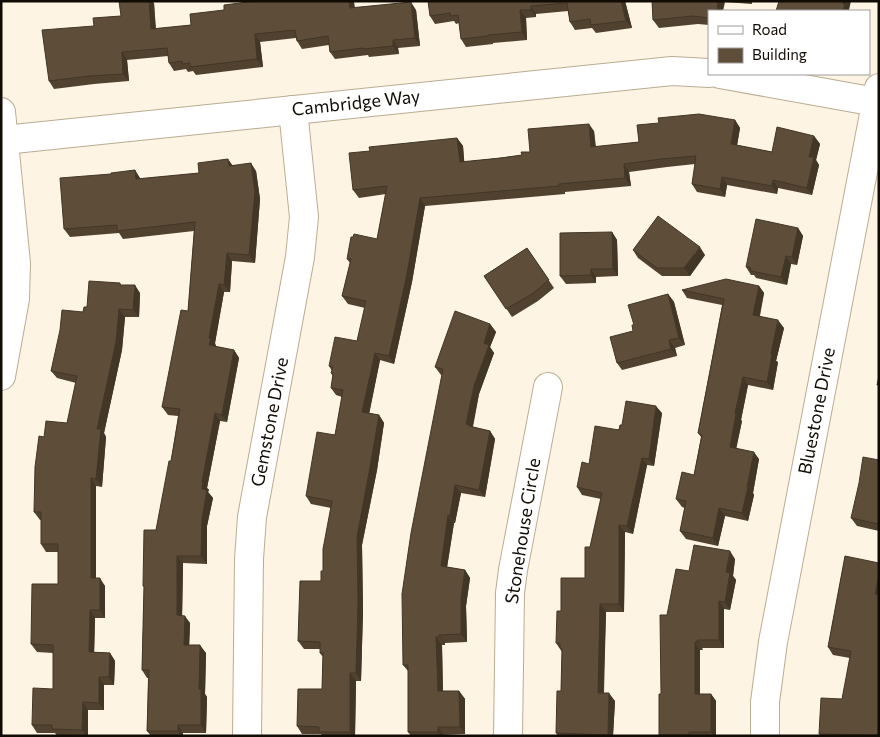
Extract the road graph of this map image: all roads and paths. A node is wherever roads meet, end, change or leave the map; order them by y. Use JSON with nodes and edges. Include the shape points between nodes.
{"nodes":[{"id":1,"x":708,"y":73,"type":"edge"},
{"id":2,"x":727,"y":75,"type":"edge"},
{"id":3,"x":877,"y":95,"type":"edge"},
{"id":4,"x":293,"y":110,"type":"junction"},
{"id":5,"x":1,"y":112,"type":"edge"},
{"id":6,"x":4,"y":140,"type":"junction"},
{"id":7,"x":1,"y":376,"type":"edge"},
{"id":8,"x":548,"y":388,"type":"dead end"},
{"id":9,"x":247,"y":736,"type":"edge"},
{"id":10,"x":508,"y":736,"type":"edge"},
{"id":11,"x":764,"y":736,"type":"edge"}],
"edges":[{"from":1,"to":4,"type":"street","name":"Cambridge Way","via":[[672,71]]},
{"from":2,"to":3,"type":"street"},
{"from":3,"to":11,"type":"street","name":"Bluestone Drive","via":[[773,642]]},
{"from":4,"to":6,"type":"street","name":"Cambridge Way"},
{"from":4,"to":9,"type":"street","name":"Gemstone Drive","via":[[304,217],[300,257],[252,517]]},
{"from":5,"to":6,"type":"street"},
{"from":6,"to":7,"type":"street","via":[[16,263],[16,299]]},
{"from":8,"to":10,"type":"street","name":"Stonehouse Circle","via":[[510,593]]}]}
